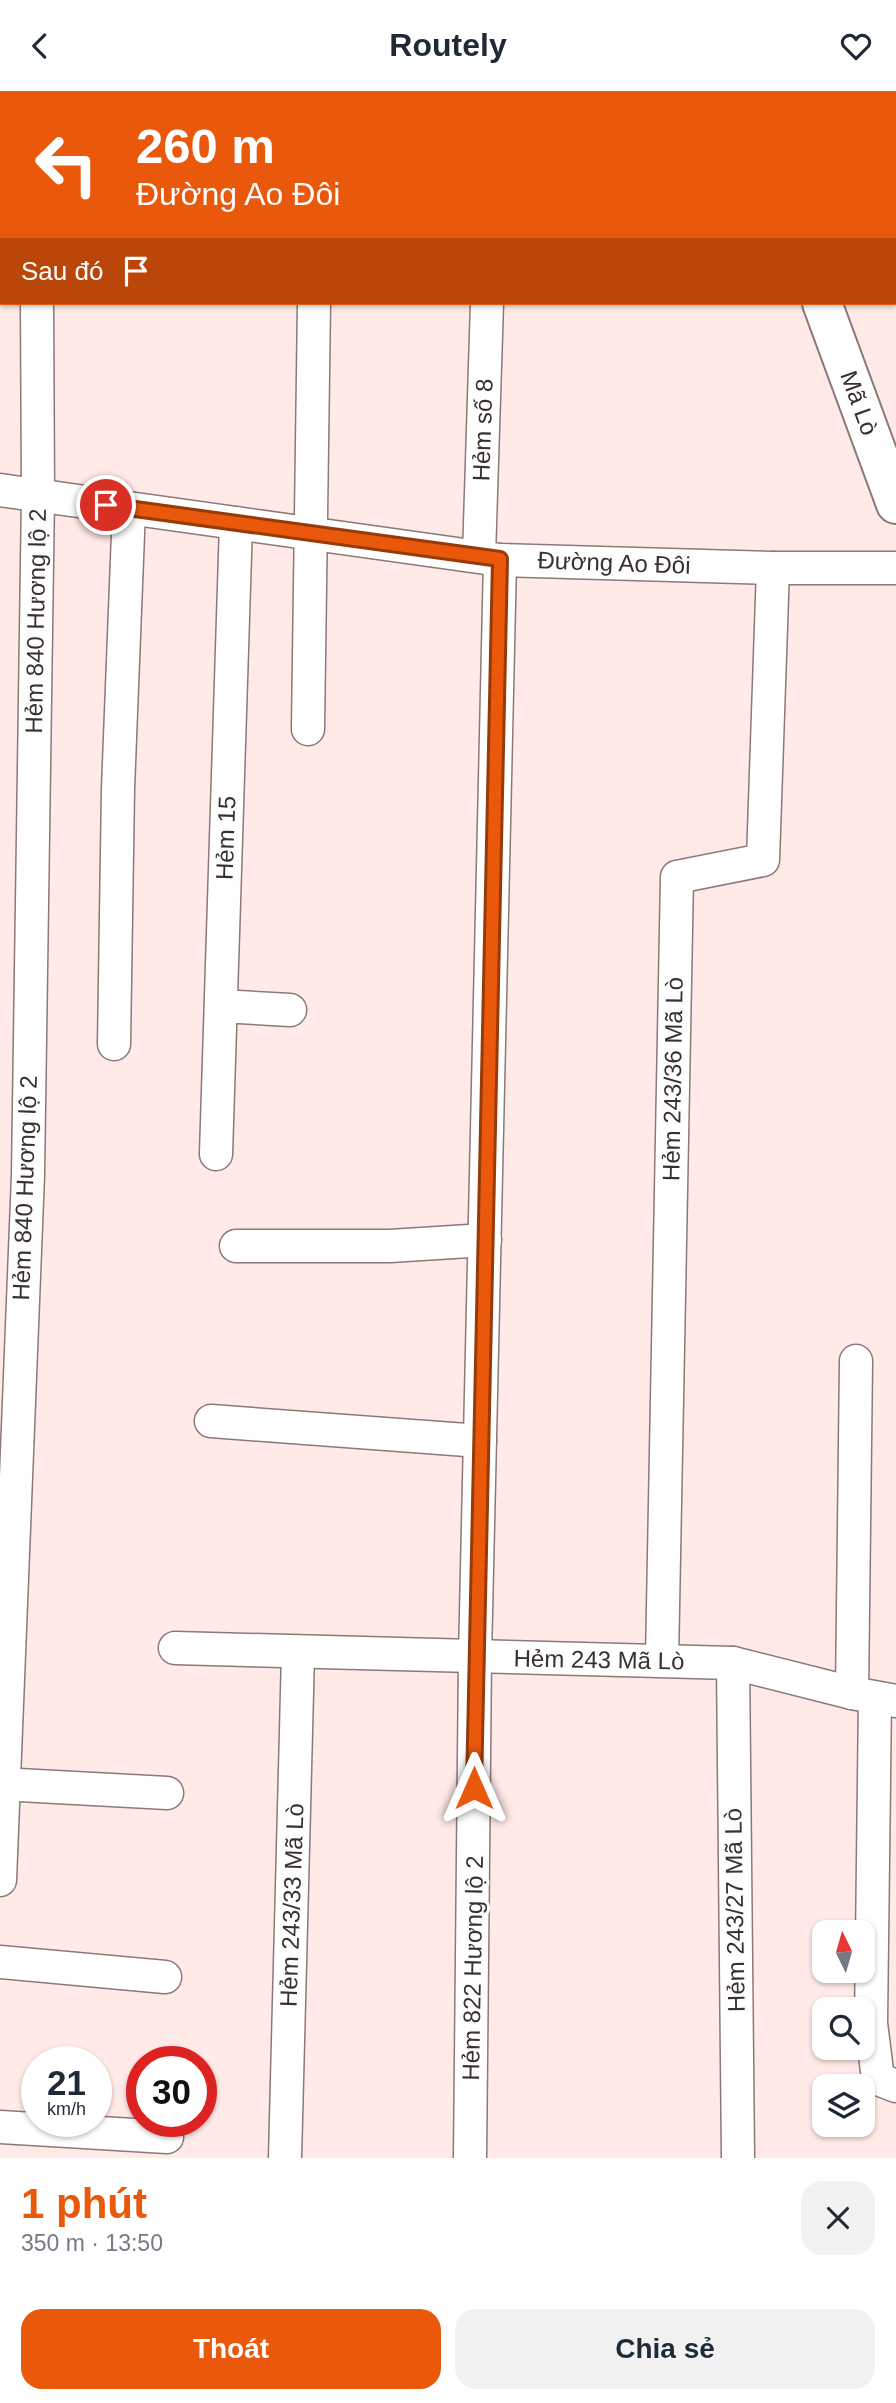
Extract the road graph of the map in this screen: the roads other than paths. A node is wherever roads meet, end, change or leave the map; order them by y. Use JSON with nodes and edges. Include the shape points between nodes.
{"nodes":[{"id":1,"x":37,"y":305,"type":"edge"},
{"id":2,"x":314,"y":305,"type":"edge"},
{"id":3,"x":487,"y":305,"type":"edge"},
{"id":4,"x":823,"y":305,"type":"edge"},
{"id":5,"x":0,"y":490,"type":"edge"},
{"id":6,"x":38,"y":495,"type":"junction"},
{"id":7,"x":896,"y":504,"type":"edge"},
{"id":8,"x":129,"y":508,"type":"junction"},
{"id":9,"x":236,"y":523,"type":"junction"},
{"id":10,"x":312,"y":533,"type":"junction"},
{"id":11,"x":489,"y":558,"type":"junction"},
{"id":12,"x":773,"y":568,"type":"junction"},
{"id":13,"x":896,"y":568,"type":"edge"},
{"id":14,"x":308,"y":729,"type":"dead end"},
{"id":15,"x":221,"y":1006,"type":"junction"},
{"id":16,"x":290,"y":1010,"type":"dead end"},
{"id":17,"x":114,"y":1044,"type":"dead end"},
{"id":18,"x":216,"y":1154,"type":"dead end"},
{"id":19,"x":14,"y":1173,"type":"edge"},
{"id":20,"x":485,"y":1240,"type":"junction"},
{"id":21,"x":236,"y":1246,"type":"dead end"},
{"id":22,"x":856,"y":1361,"type":"dead end"},
{"id":23,"x":211,"y":1421,"type":"dead end"},
{"id":24,"x":480,"y":1441,"type":"junction"},
{"id":25,"x":4,"y":1625,"type":"edge"},
{"id":26,"x":175,"y":1648,"type":"dead end"},
{"id":27,"x":298,"y":1653,"type":"junction"},
{"id":28,"x":475,"y":1657,"type":"junction"},
{"id":29,"x":662,"y":1660,"type":"junction"},
{"id":30,"x":733,"y":1663,"type":"junction"},
{"id":31,"x":874,"y":1697,"type":"edge"},
{"id":32,"x":2,"y":1784,"type":"edge"},
{"id":33,"x":167,"y":1793,"type":"dead end"},
{"id":34,"x":885,"y":1808,"type":"edge"},
{"id":35,"x":0,"y":1880,"type":"edge"},
{"id":36,"x":0,"y":1962,"type":"edge"},
{"id":37,"x":165,"y":1977,"type":"dead end"},
{"id":38,"x":896,"y":2086,"type":"edge"},
{"id":39,"x":0,"y":2127,"type":"edge"},
{"id":40,"x":126,"y":2135,"type":"edge"},
{"id":41,"x":285,"y":2158,"type":"edge"},
{"id":42,"x":470,"y":2158,"type":"edge"},
{"id":43,"x":738,"y":2158,"type":"edge"}],
"edges":[{"from":1,"to":6,"type":"street","name":"Hẻm 840 Hương lộ 2"},
{"from":2,"to":10,"type":"street"},
{"from":3,"to":11,"type":"street","name":"Hẻm số 8"},
{"from":4,"to":7,"type":"main road","name":"Mã Lò"},
{"from":5,"to":6,"type":"street","name":"Đường Ao Đôi"},
{"from":6,"to":8,"type":"street","name":"Đường Ao Đôi"},
{"from":6,"to":19,"type":"street","name":"Hẻm 840 Hương lộ 2"},
{"from":8,"to":9,"type":"street","name":"Đường Ao Đôi"},
{"from":8,"to":17,"type":"street"},
{"from":9,"to":10,"type":"street","name":"Đường Ao Đôi"},
{"from":9,"to":15,"type":"street","name":"Hẻm 15"},
{"from":10,"to":11,"type":"street","name":"Đường Ao Đôi"},
{"from":10,"to":14,"type":"street"},
{"from":11,"to":12,"type":"street","name":"Đường Ao Đôi"},
{"from":11,"to":20,"type":"street","name":"Hẻm 822 Hương lộ 2"},
{"from":12,"to":13,"type":"street","name":"Đường Ao Đôi"},
{"from":12,"to":29,"type":"street","name":"Hẻm 243/36 Mã Lò","via":[[762,860],[677,877]]},
{"from":15,"to":16,"type":"street"},
{"from":15,"to":18,"type":"street","name":"Hẻm 15"},
{"from":19,"to":25,"type":"street","name":"Hẻm 840 Hương lộ 2"},
{"from":20,"to":21,"type":"street","via":[[390,1246]]},
{"from":20,"to":24,"type":"street","name":"Hẻm 822 Hương lộ 2"},
{"from":22,"to":31,"type":"street"},
{"from":23,"to":24,"type":"street"},
{"from":24,"to":28,"type":"street","name":"Hẻm 822 Hương lộ 2"},
{"from":25,"to":32,"type":"street","name":"Hẻm 840 Hương lộ 2"},
{"from":26,"to":27,"type":"street","name":"Hẻm 243 Mã Lò"},
{"from":27,"to":28,"type":"street","name":"Hẻm 243 Mã Lò"},
{"from":27,"to":41,"type":"street","name":"Hẻm 243/33 Mã Lò"},
{"from":28,"to":29,"type":"street","name":"Hẻm 243 Mã Lò"},
{"from":28,"to":42,"type":"street","name":"Hẻm 822 Hương lộ 2"},
{"from":29,"to":30,"type":"street","name":"Hẻm 243 Mã Lò"},
{"from":30,"to":31,"type":"street","name":"Hẻm 243 Mã Lò"},
{"from":30,"to":43,"type":"street","name":"Hẻm 243/27 Mã Lò"},
{"from":31,"to":34,"type":"street"},
{"from":32,"to":33,"type":"street"},
{"from":32,"to":35,"type":"street","name":"Hẻm 840 Hương lộ 2"},
{"from":34,"to":38,"type":"street","via":[[871,2023],[878,2079]]},
{"from":36,"to":37,"type":"street"},
{"from":39,"to":40,"type":"street"}]}
